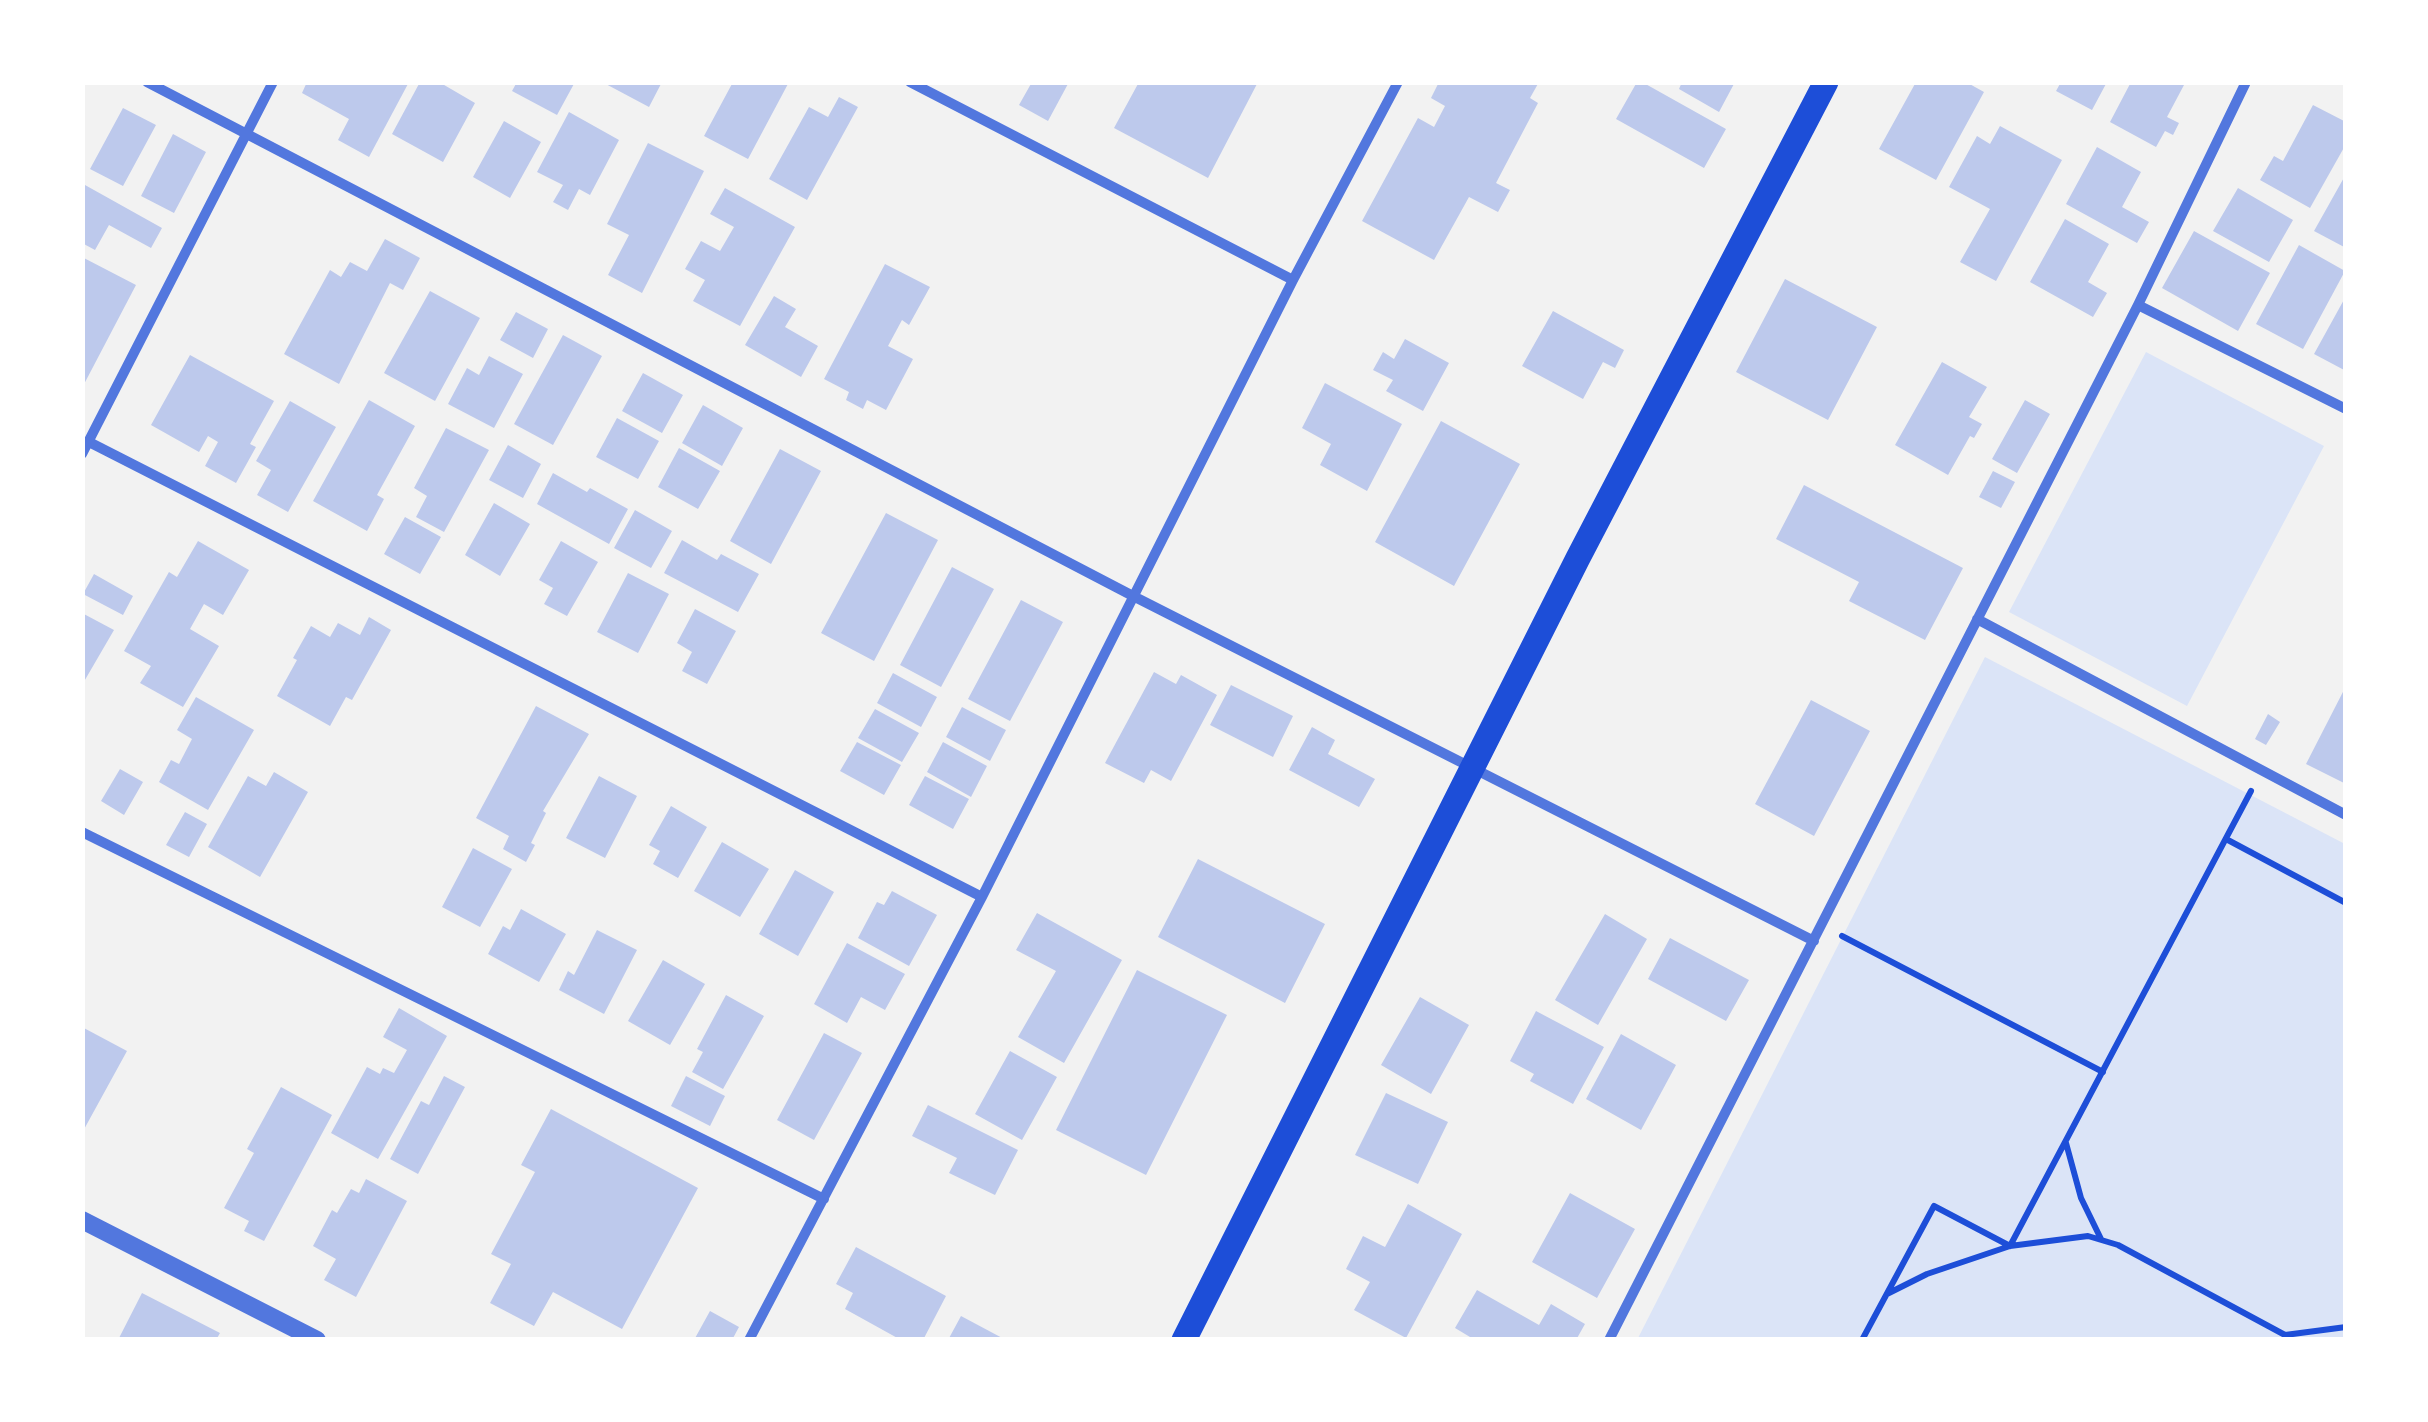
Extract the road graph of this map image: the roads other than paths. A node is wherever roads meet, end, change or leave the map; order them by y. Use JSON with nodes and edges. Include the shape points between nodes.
{"nodes":[{"id":1,"x":148,"y":82,"type":"edge"},
{"id":2,"x":273,"y":82,"type":"edge"},
{"id":3,"x":910,"y":82,"type":"edge"},
{"id":4,"x":1398,"y":82,"type":"edge"},
{"id":5,"x":1826,"y":82,"type":"edge"},
{"id":6,"x":2246,"y":82,"type":"edge"},
{"id":7,"x":246,"y":135,"type":"junction"},
{"id":8,"x":1294,"y":280,"type":"junction"},
{"id":9,"x":2138,"y":305,"type":"junction"},
{"id":10,"x":2346,"y":410,"type":"edge"},
{"id":11,"x":88,"y":442,"type":"junction"},
{"id":12,"x":82,"y":454,"type":"edge"},
{"id":13,"x":1133,"y":596,"type":"junction"},
{"id":14,"x":1977,"y":619,"type":"junction"},
{"id":15,"x":1472,"y":770,"type":"junction"},
{"id":16,"x":2346,"y":815,"type":"edge"},
{"id":17,"x":82,"y":832,"type":"edge"},
{"id":18,"x":982,"y":898,"type":"junction"},
{"id":19,"x":1814,"y":941,"type":"junction"},
{"id":20,"x":824,"y":1198,"type":"junction"},
{"id":21,"x":82,"y":1220,"type":"edge"},
{"id":22,"x":297,"y":1335,"type":"edge"},
{"id":23,"x":317,"y":1340,"type":"edge"},
{"id":24,"x":749,"y":1340,"type":"edge"},
{"id":25,"x":1184,"y":1340,"type":"edge"},
{"id":26,"x":1608,"y":1340,"type":"edge"}],
"edges":[{"from":1,"to":7,"type":"street"},
{"from":2,"to":7,"type":"street"},
{"from":3,"to":8,"type":"street"},
{"from":4,"to":8,"type":"street"},
{"from":5,"to":15,"type":"main road"},
{"from":6,"to":9,"type":"street"},
{"from":7,"to":11,"type":"street"},
{"from":7,"to":13,"type":"street"},
{"from":8,"to":13,"type":"street"},
{"from":9,"to":10,"type":"street"},
{"from":9,"to":14,"type":"street"},
{"from":11,"to":12,"type":"street"},
{"from":11,"to":18,"type":"street"},
{"from":13,"to":15,"type":"street"},
{"from":13,"to":18,"type":"street"},
{"from":14,"to":16,"type":"street"},
{"from":14,"to":19,"type":"street"},
{"from":15,"to":19,"type":"street"},
{"from":15,"to":25,"type":"main road"},
{"from":17,"to":20,"type":"street"},
{"from":18,"to":20,"type":"street"},
{"from":19,"to":26,"type":"street"},
{"from":20,"to":24,"type":"street"},
{"from":21,"to":22,"type":"street"},
{"from":22,"to":23,"type":"street"}]}
